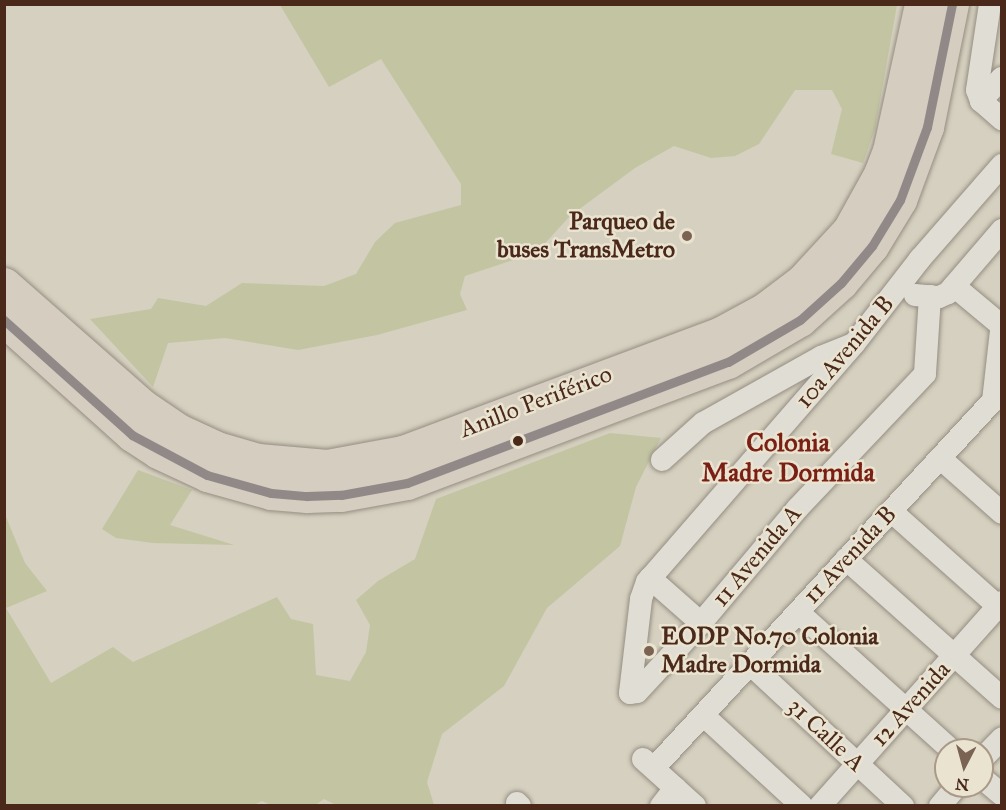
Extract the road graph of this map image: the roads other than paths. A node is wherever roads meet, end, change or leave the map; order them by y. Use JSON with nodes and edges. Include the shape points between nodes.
{"nodes":[{"id":1,"x":921,"y":4,"type":"edge"},
{"id":2,"x":952,"y":4,"type":"edge"},
{"id":3,"x":990,"y":4,"type":"edge"},
{"id":4,"x":1002,"y":78,"type":"edge"},
{"id":5,"x":981,"y":101,"type":"junction"},
{"id":6,"x":1002,"y":119,"type":"edge"},
{"id":7,"x":1002,"y":165,"type":"edge"},
{"id":8,"x":1002,"y":230,"type":"edge"},
{"id":9,"x":4,"y":284,"type":"edge"},
{"id":10,"x":954,"y":286,"type":"junction"},
{"id":11,"x":895,"y":292,"type":"junction"},
{"id":12,"x":930,"y":296,"type":"junction"},
{"id":13,"x":4,"y":320,"type":"edge"},
{"id":14,"x":1001,"y":324,"type":"edge"},
{"id":15,"x":854,"y":344,"type":"junction"},
{"id":16,"x":62,"y":352,"type":"junction"},
{"id":17,"x":997,"y":405,"type":"edge"},
{"id":18,"x":940,"y":458,"type":"junction"},
{"id":19,"x":662,"y":460,"type":"dead end"},
{"id":20,"x":891,"y":511,"type":"junction"},
{"id":21,"x":1002,"y":513,"type":"edge"},
{"id":22,"x":846,"y":559,"type":"junction"},
{"id":23,"x":650,"y":578,"type":"junction"},
{"id":24,"x":1000,"y":606,"type":"edge"},
{"id":25,"x":798,"y":612,"type":"junction"},
{"id":26,"x":701,"y":623,"type":"junction"},
{"id":27,"x":953,"y":657,"type":"junction"},
{"id":28,"x":750,"y":664,"type":"junction"},
{"id":29,"x":637,"y":692,"type":"joint"},
{"id":30,"x":1002,"y":698,"type":"edge"},
{"id":31,"x":905,"y":710,"type":"junction"},
{"id":32,"x":703,"y":715,"type":"junction"},
{"id":33,"x":937,"y":738,"type":"edge"},
{"id":34,"x":857,"y":764,"type":"junction"},
{"id":35,"x":675,"y":788,"type":"junction"},
{"id":36,"x":661,"y":806,"type":"edge"},
{"id":37,"x":695,"y":806,"type":"edge"},
{"id":38,"x":802,"y":806,"type":"edge"},
{"id":39,"x":820,"y":806,"type":"edge"},
{"id":40,"x":903,"y":806,"type":"edge"}],
"edges":[{"from":1,"to":16,"type":"highway","name":"Anillo Periférico","via":[[889,151],[859,214],[828,257],[802,281],[765,309],[719,334],[404,452],[327,466],[258,460],[178,430],[109,378]]},
{"from":2,"to":16,"type":"highway","name":"Anillo Periférico","via":[[924,137],[900,200],[883,229],[841,283],[800,320],[728,362],[406,483],[324,496],[271,493],[187,467],[132,435]]},
{"from":3,"to":5,"type":"street","via":[[977,78]]},
{"from":4,"to":5,"type":"street"},
{"from":5,"to":6,"type":"street"},
{"from":7,"to":11,"type":"street","name":"10a Avenida B"},
{"from":8,"to":10,"type":"street"},
{"from":9,"to":16,"type":"highway","name":"Anillo Periférico"},
{"from":10,"to":12,"type":"street","via":[[939,297]]},
{"from":10,"to":14,"type":"street"},
{"from":11,"to":12,"type":"street"},
{"from":11,"to":15,"type":"street","name":"10a Avenida B"},
{"from":12,"to":26,"type":"street","name":"11 Avenida A","via":[[925,374],[797,509]]},
{"from":13,"to":16,"type":"highway","name":"Anillo Periférico"},
{"from":14,"to":17,"type":"street","name":"11 Avenida B"},
{"from":15,"to":19,"type":"street","via":[[821,357],[703,423]]},
{"from":15,"to":23,"type":"street","name":"10a Avenida B"},
{"from":17,"to":18,"type":"street","name":"11 Avenida B"},
{"from":18,"to":20,"type":"street","name":"11 Avenida B"},
{"from":18,"to":21,"type":"street"},
{"from":20,"to":22,"type":"street","name":"11 Avenida B"},
{"from":20,"to":24,"type":"street"},
{"from":22,"to":25,"type":"street","name":"11 Avenida B"},
{"from":22,"to":27,"type":"street"},
{"from":23,"to":26,"type":"street"},
{"from":23,"to":29,"type":"street","name":"10a Avenida B","via":[[641,598],[629,689],[633,694]]},
{"from":24,"to":27,"type":"street","name":"12 Avenida"},
{"from":25,"to":28,"type":"street","name":"11 Avenida B"},
{"from":25,"to":31,"type":"street"},
{"from":26,"to":29,"type":"street","name":"11 Avenida A"},
{"from":27,"to":30,"type":"street"},
{"from":27,"to":31,"type":"street","name":"12 Avenida"},
{"from":28,"to":32,"type":"street","name":"11 Avenida B"},
{"from":28,"to":34,"type":"street","name":"31 Calle A"},
{"from":31,"to":33,"type":"street"},
{"from":31,"to":34,"type":"street","name":"12 Avenida"},
{"from":32,"to":35,"type":"street","name":"11 Avenida B","via":[[649,764]]},
{"from":32,"to":38,"type":"street"},
{"from":34,"to":39,"type":"street","name":"12 Avenida"},
{"from":34,"to":40,"type":"street","name":"31 Calle A"},
{"from":35,"to":36,"type":"street"},
{"from":35,"to":37,"type":"street"}]}
